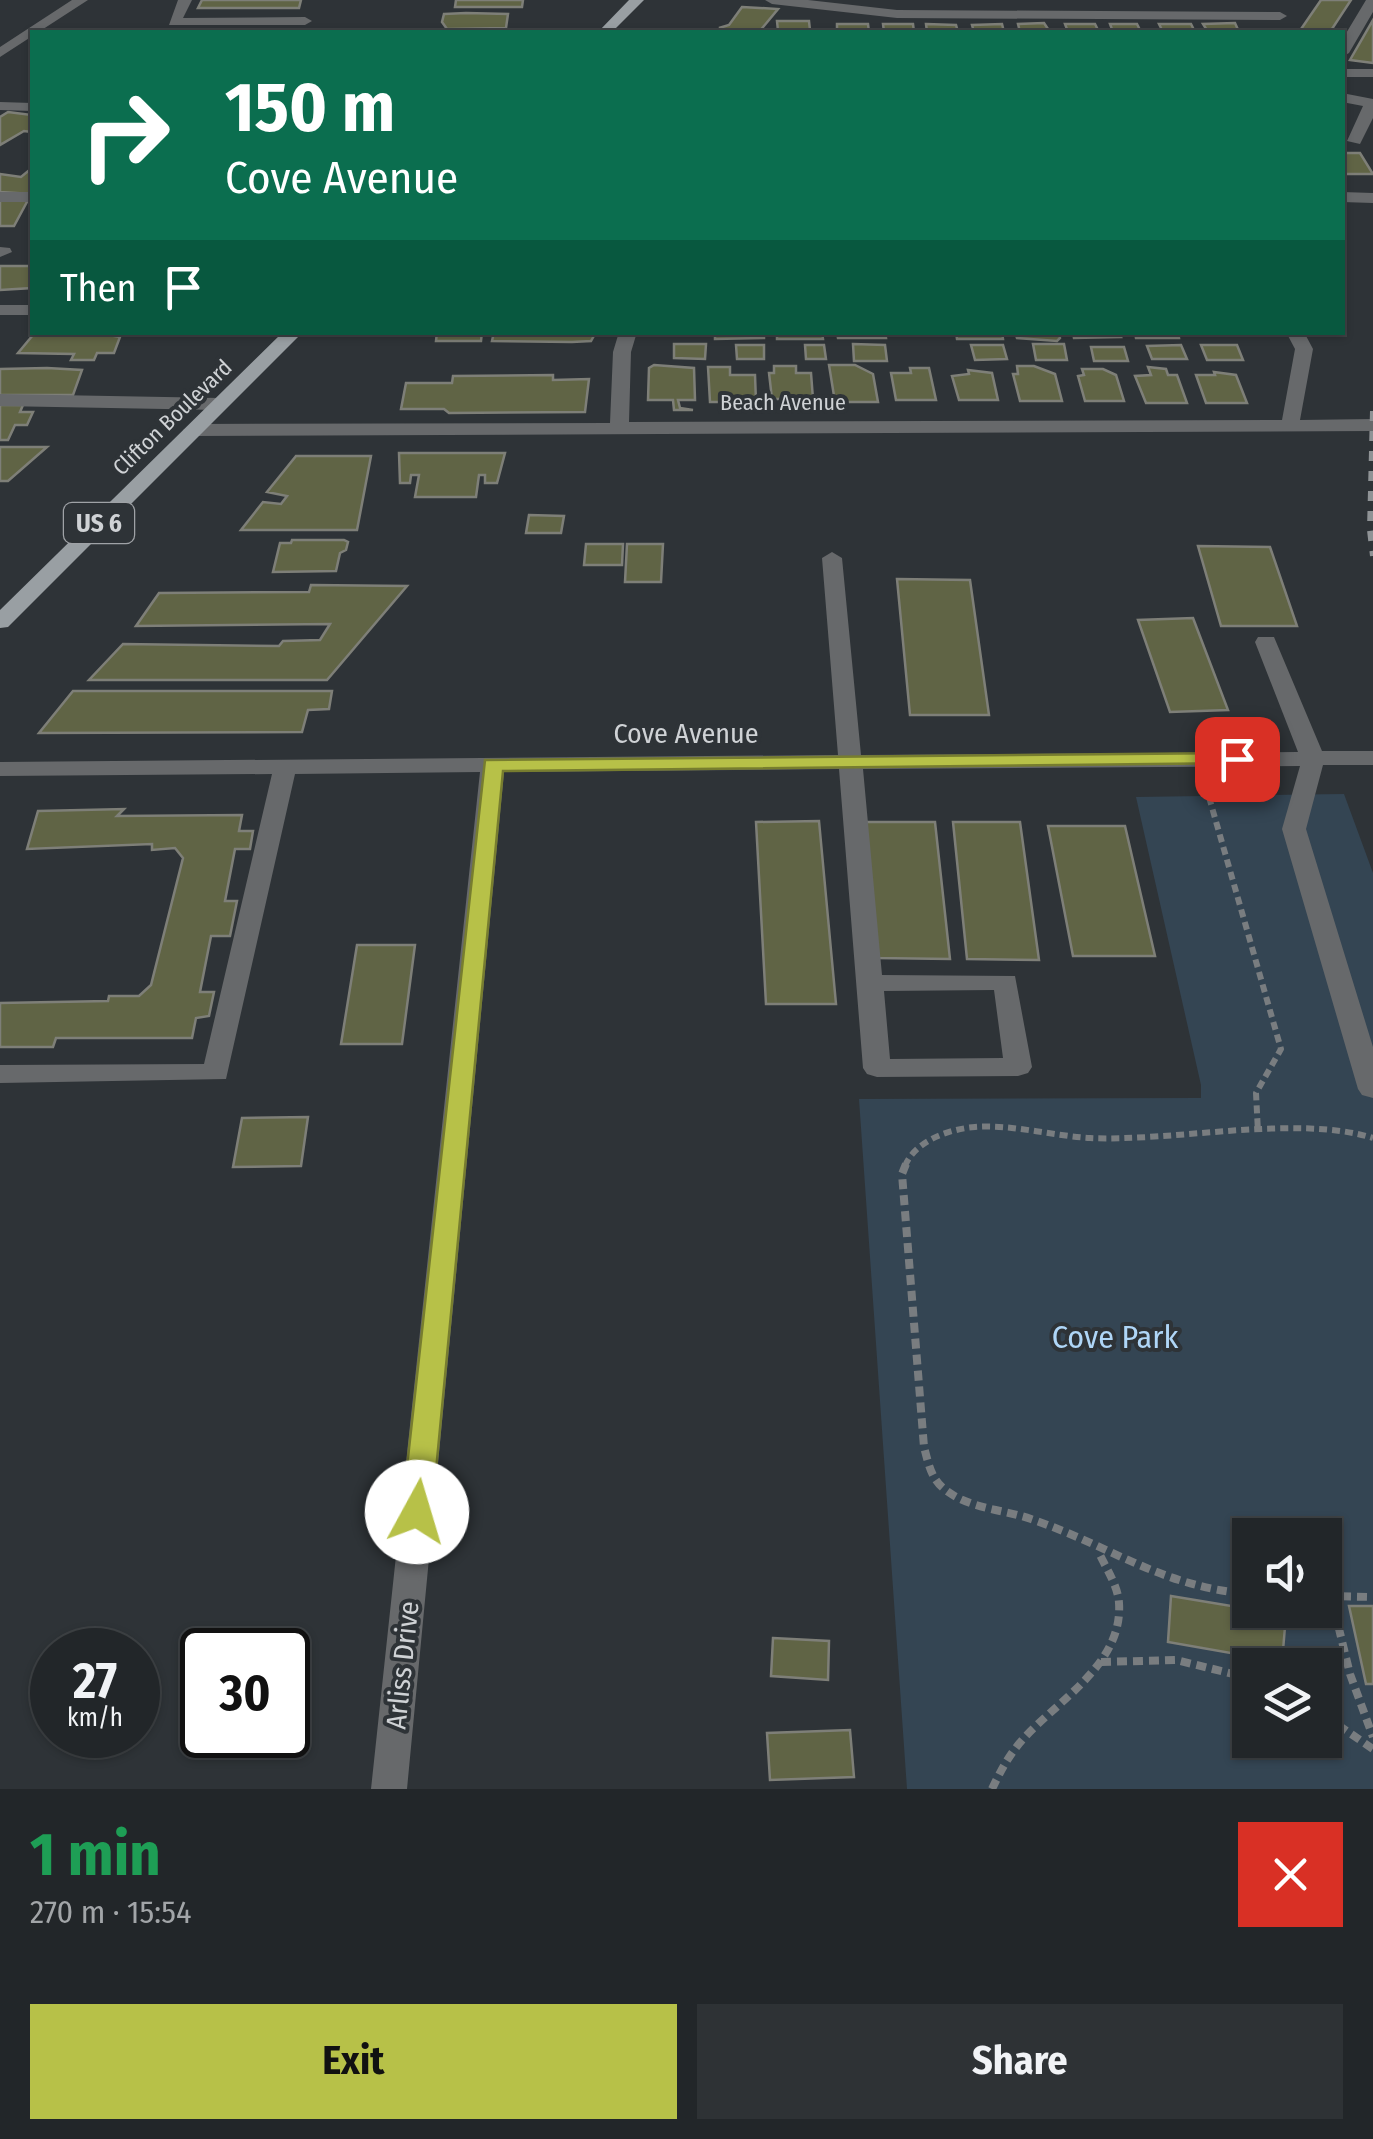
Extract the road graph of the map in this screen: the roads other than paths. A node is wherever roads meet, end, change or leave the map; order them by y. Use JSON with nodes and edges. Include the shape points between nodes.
{"nodes":[{"id":1,"x":81,"y":0,"type":"edge"},
{"id":2,"x":186,"y":0,"type":"edge"},
{"id":3,"x":637,"y":0,"type":"edge"},
{"id":4,"x":772,"y":0,"type":"edge"},
{"id":5,"x":1291,"y":0,"type":"edge"},
{"id":6,"x":1373,"y":0,"type":"edge"},
{"id":7,"x":1280,"y":16,"type":"junction"},
{"id":8,"x":306,"y":21,"type":"dead end"},
{"id":9,"x":36,"y":30,"type":"edge"},
{"id":10,"x":607,"y":30,"type":"edge"},
{"id":11,"x":1271,"y":30,"type":"edge"},
{"id":12,"x":30,"y":34,"type":"edge"},
{"id":13,"x":1345,"y":49,"type":"edge"},
{"id":14,"x":0,"y":54,"type":"edge"},
{"id":15,"x":30,"y":54,"type":"edge"},
{"id":16,"x":1345,"y":73,"type":"edge"},
{"id":17,"x":1373,"y":73,"type":"edge"},
{"id":18,"x":1345,"y":97,"type":"edge"},
{"id":19,"x":0,"y":106,"type":"edge"},
{"id":20,"x":30,"y":107,"type":"edge"},
{"id":21,"x":1356,"y":141,"type":"dead end"},
{"id":22,"x":0,"y":197,"type":"edge"},
{"id":23,"x":30,"y":197,"type":"edge"},
{"id":24,"x":1345,"y":198,"type":"edge"},
{"id":25,"x":1373,"y":198,"type":"edge"},
{"id":26,"x":0,"y":310,"type":"edge"},
{"id":27,"x":30,"y":310,"type":"edge"},
{"id":28,"x":291,"y":335,"type":"edge"},
{"id":29,"x":627,"y":335,"type":"edge"},
{"id":30,"x":1297,"y":335,"type":"edge"},
{"id":31,"x":0,"y":400,"type":"edge"},
{"id":32,"x":220,"y":404,"type":"junction"},
{"id":33,"x":1373,"y":424,"type":"edge"},
{"id":34,"x":1290,"y":426,"type":"junction"},
{"id":35,"x":620,"y":428,"type":"junction"},
{"id":36,"x":193,"y":430,"type":"junction"},
{"id":37,"x":832,"y":558,"type":"dead end"},
{"id":38,"x":0,"y":622,"type":"edge"},
{"id":39,"x":1266,"y":642,"type":"dead end"},
{"id":40,"x":1313,"y":758,"type":"junction"},
{"id":41,"x":1373,"y":758,"type":"edge"},
{"id":42,"x":848,"y":762,"type":"junction"},
{"id":43,"x":493,"y":764,"type":"junction"},
{"id":44,"x":286,"y":766,"type":"junction"},
{"id":45,"x":0,"y":769,"type":"edge"},
{"id":46,"x":870,"y":984,"type":"junction"},
{"id":47,"x":0,"y":1074,"type":"edge"},
{"id":48,"x":1372,"y":1088,"type":"edge"},
{"id":49,"x":389,"y":1789,"type":"edge"}],
"edges":[{"from":1,"to":9,"type":"street"},
{"from":2,"to":8,"type":"street","via":[[174,22]]},
{"from":3,"to":10,"type":"main road"},
{"from":4,"to":7,"type":"street","via":[[897,14]]},
{"from":5,"to":7,"type":"street"},
{"from":6,"to":13,"type":"street"},
{"from":7,"to":11,"type":"street"},
{"from":12,"to":14,"type":"street"},
{"from":14,"to":15,"type":"street"},
{"from":16,"to":17,"type":"street"},
{"from":18,"to":21,"type":"street","via":[[1372,103]]},
{"from":19,"to":20,"type":"street"},
{"from":22,"to":23,"type":"street"},
{"from":24,"to":25,"type":"street"},
{"from":26,"to":27,"type":"street"},
{"from":28,"to":32,"type":"main road","name":"Clifton Boulevard","number":"US 6"},
{"from":29,"to":35,"type":"street"},
{"from":30,"to":34,"type":"street","via":[[1304,349]]},
{"from":31,"to":32,"type":"street"},
{"from":32,"to":36,"type":"main road","name":"Clifton Boulevard","number":"US 6"},
{"from":33,"to":34,"type":"street","name":"Beach Avenue"},
{"from":34,"to":35,"type":"street","name":"Beach Avenue"},
{"from":35,"to":36,"type":"street","name":"Beach Avenue"},
{"from":36,"to":38,"type":"main road","name":"Clifton Boulevard","number":"US 6"},
{"from":37,"to":42,"type":"street"},
{"from":39,"to":40,"type":"street"},
{"from":40,"to":41,"type":"street","name":"Cove Avenue"},
{"from":40,"to":42,"type":"street","name":"Cove Avenue"},
{"from":40,"to":48,"type":"street","via":[[1294,828]]},
{"from":42,"to":43,"type":"street","name":"Cove Avenue"},
{"from":42,"to":46,"type":"street"},
{"from":43,"to":44,"type":"street","name":"Cove Avenue"},
{"from":43,"to":49,"type":"street","name":"Arliss Drive"},
{"from":44,"to":45,"type":"street","name":"Cove Avenue"},
{"from":44,"to":47,"type":"street","via":[[216,1074]]},
{"from":46,"to":46,"type":"street","via":[[1006,982],[1018,1067],[878,1068]]}]}
